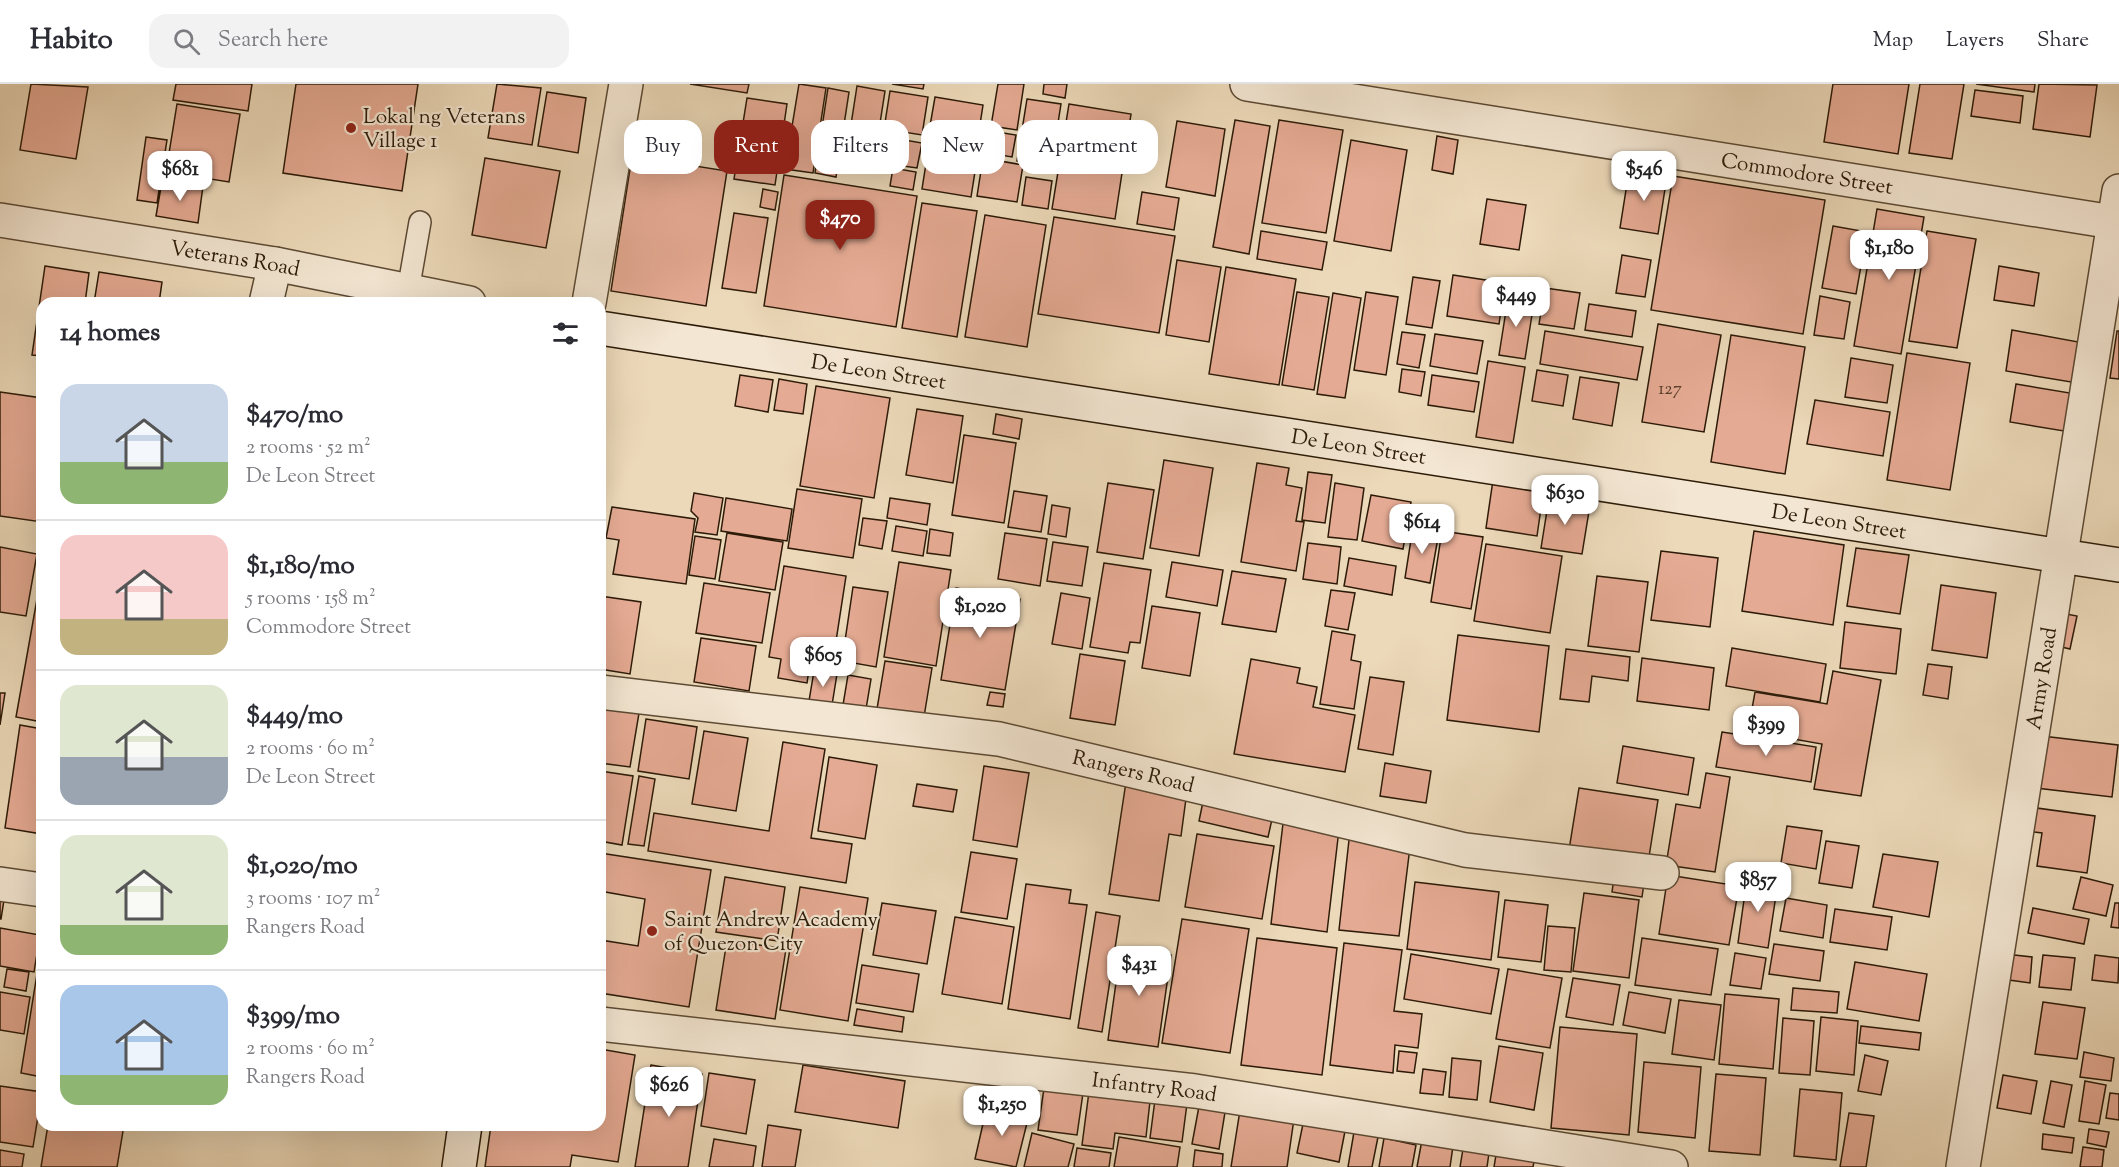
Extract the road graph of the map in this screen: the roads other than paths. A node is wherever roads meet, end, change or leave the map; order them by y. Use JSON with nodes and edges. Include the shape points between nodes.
{"nodes":[{"id":1,"x":627,"y":84,"type":"edge"},
{"id":2,"x":1246,"y":84,"type":"edge"},
{"id":3,"x":2119,"y":191,"type":"edge"},
{"id":4,"x":0,"y":220,"type":"edge"},
{"id":5,"x":420,"y":222,"type":"dead end"},
{"id":6,"x":2116,"y":223,"type":"edge"},
{"id":7,"x":275,"y":264,"type":"junction"},
{"id":8,"x":408,"y":291,"type":"junction"},
{"id":9,"x":267,"y":297,"type":"edge"},
{"id":10,"x":438,"y":297,"type":"edge"},
{"id":11,"x":590,"y":297,"type":"edge"},
{"id":12,"x":606,"y":329,"type":"edge"},
{"id":13,"x":2060,"y":556,"type":"junction"},
{"id":14,"x":2119,"y":565,"type":"edge"},
{"id":15,"x":606,"y":693,"type":"edge"},
{"id":16,"x":1662,"y":873,"type":"dead end"},
{"id":17,"x":0,"y":884,"type":"edge"},
{"id":18,"x":36,"y":889,"type":"edge"},
{"id":19,"x":606,"y":1025,"type":"edge"},
{"id":20,"x":464,"y":1131,"type":"edge"},
{"id":21,"x":459,"y":1167,"type":"edge"},
{"id":22,"x":1671,"y":1167,"type":"edge"},
{"id":23,"x":1963,"y":1167,"type":"edge"}],
"edges":[{"from":1,"to":11,"type":"street"},
{"from":2,"to":6,"type":"street","name":"Commodore Street"},
{"from":3,"to":6,"type":"street","name":"Army Road"},
{"from":4,"to":7,"type":"street","name":"Veterans Road"},
{"from":5,"to":8,"type":"lane"},
{"from":6,"to":13,"type":"street","name":"Army Road"},
{"from":7,"to":8,"type":"street","name":"Veterans Road"},
{"from":7,"to":9,"type":"street"},
{"from":8,"to":10,"type":"street","name":"Veterans Road"},
{"from":12,"to":13,"type":"street","name":"De Leon Street"},
{"from":13,"to":14,"type":"street","name":"De Leon Street"},
{"from":13,"to":23,"type":"street","name":"Army Road"},
{"from":15,"to":16,"type":"street","name":"Rangers Road","via":[[999,739],[1466,850]]},
{"from":17,"to":18,"type":"street"},
{"from":19,"to":22,"type":"street","name":"Infantry Road","via":[[1195,1091]]},
{"from":20,"to":21,"type":"street"}]}
